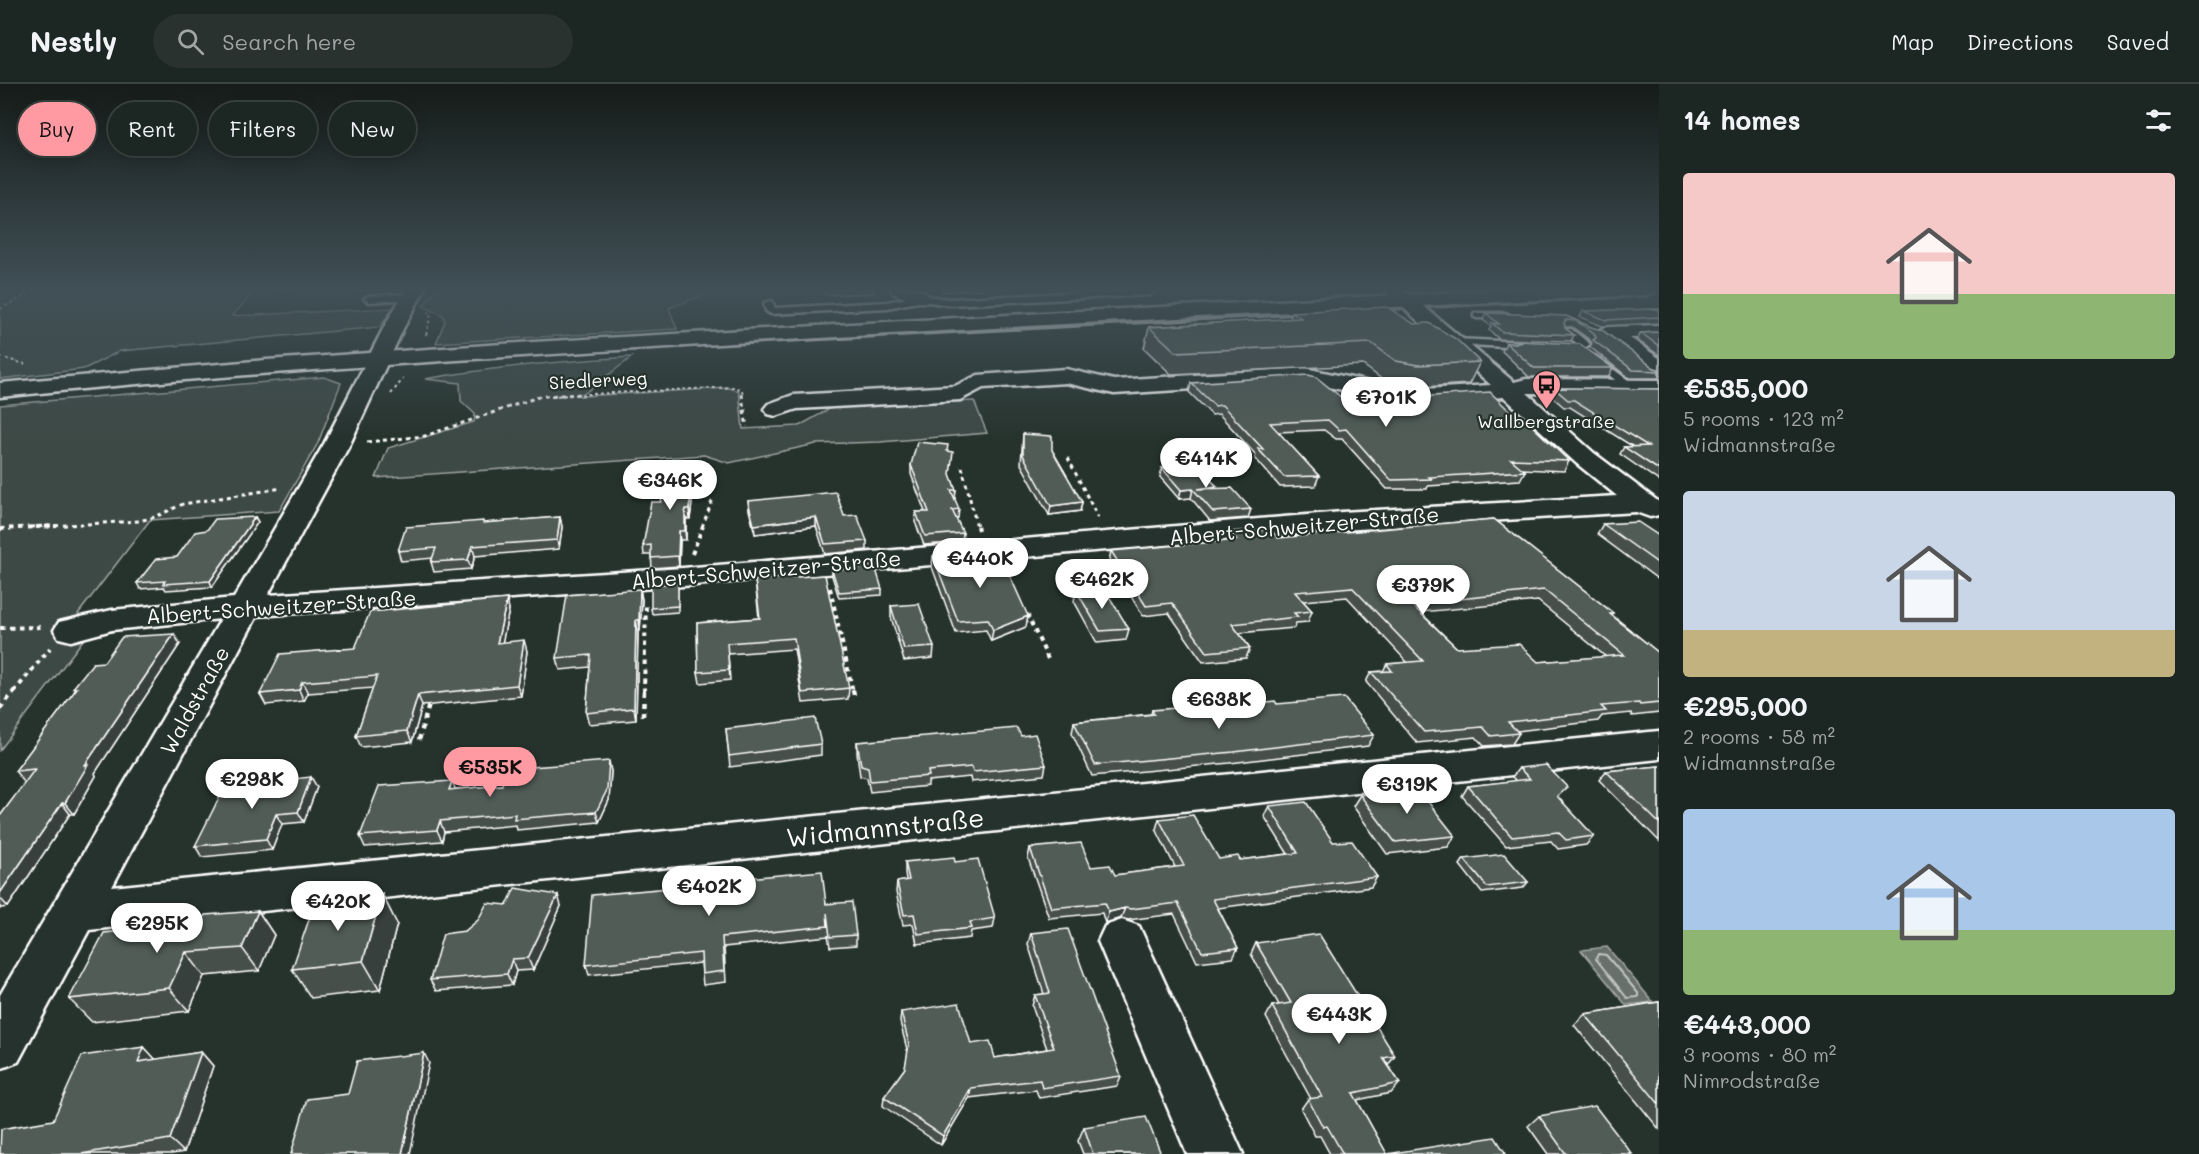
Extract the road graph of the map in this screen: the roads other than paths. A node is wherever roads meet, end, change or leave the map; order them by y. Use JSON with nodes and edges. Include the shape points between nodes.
{"nodes":[{"id":1,"x":389,"y":339,"type":"edge"},
{"id":2,"x":694,"y":339,"type":"edge"},
{"id":3,"x":1450,"y":339,"type":"edge"},
{"id":4,"x":1578,"y":339,"type":"edge"},
{"id":5,"x":1614,"y":339,"type":"edge"},
{"id":6,"x":1454,"y":342,"type":"junction"},
{"id":7,"x":1537,"y":345,"type":"edge"},
{"id":8,"x":379,"y":358,"type":"junction"},
{"id":9,"x":1659,"y":368,"type":"edge"},
{"id":10,"x":1631,"y":387,"type":"junction"},
{"id":11,"x":1659,"y":387,"type":"edge"},
{"id":12,"x":1509,"y":389,"type":"junction"},
{"id":13,"x":0,"y":390,"type":"edge"},
{"id":14,"x":776,"y":409,"type":"road end"},
{"id":15,"x":1650,"y":509,"type":"edge"},
{"id":16,"x":245,"y":607,"type":"junction"},
{"id":17,"x":70,"y":630,"type":"road end"},
{"id":18,"x":1659,"y":745,"type":"edge"},
{"id":19,"x":76,"y":911,"type":"junction"},
{"id":20,"x":1122,"y":941,"type":"dead end"},
{"id":21,"x":0,"y":1044,"type":"edge"},
{"id":22,"x":1215,"y":1154,"type":"edge"}],
"edges":[{"from":1,"to":8,"type":"street","name":"Waldstraße"},
{"from":2,"to":8,"type":"street"},
{"from":3,"to":6,"type":"street"},
{"from":4,"to":10,"type":"lane","via":[[1585,344],[1574,347]]},
{"from":5,"to":9,"type":"street"},
{"from":6,"to":7,"type":"lane"},
{"from":6,"to":12,"type":"street"},
{"from":8,"to":13,"type":"street"},
{"from":8,"to":16,"type":"street","name":"Waldstraße","via":[[337,444]]},
{"from":10,"to":11,"type":"street"},
{"from":10,"to":12,"type":"street"},
{"from":12,"to":14,"type":"street","via":[[1408,398],[1305,375],[1114,387],[1066,376],[978,382],[960,393],[793,402]]},
{"from":12,"to":15,"type":"street","via":[[1585,458]]},
{"from":15,"to":16,"type":"street","name":"Albert-Schweitzer-Straße","via":[[1437,514],[683,577]]},
{"from":16,"to":17,"type":"street","name":"Albert-Schweitzer-Straße","via":[[112,620]]},
{"from":16,"to":19,"type":"street","name":"Waldstraße"},
{"from":18,"to":19,"type":"street","name":"Widmannstraße"},
{"from":19,"to":21,"type":"street","name":"Waldstraße"},
{"from":20,"to":22,"type":"street"}]}
